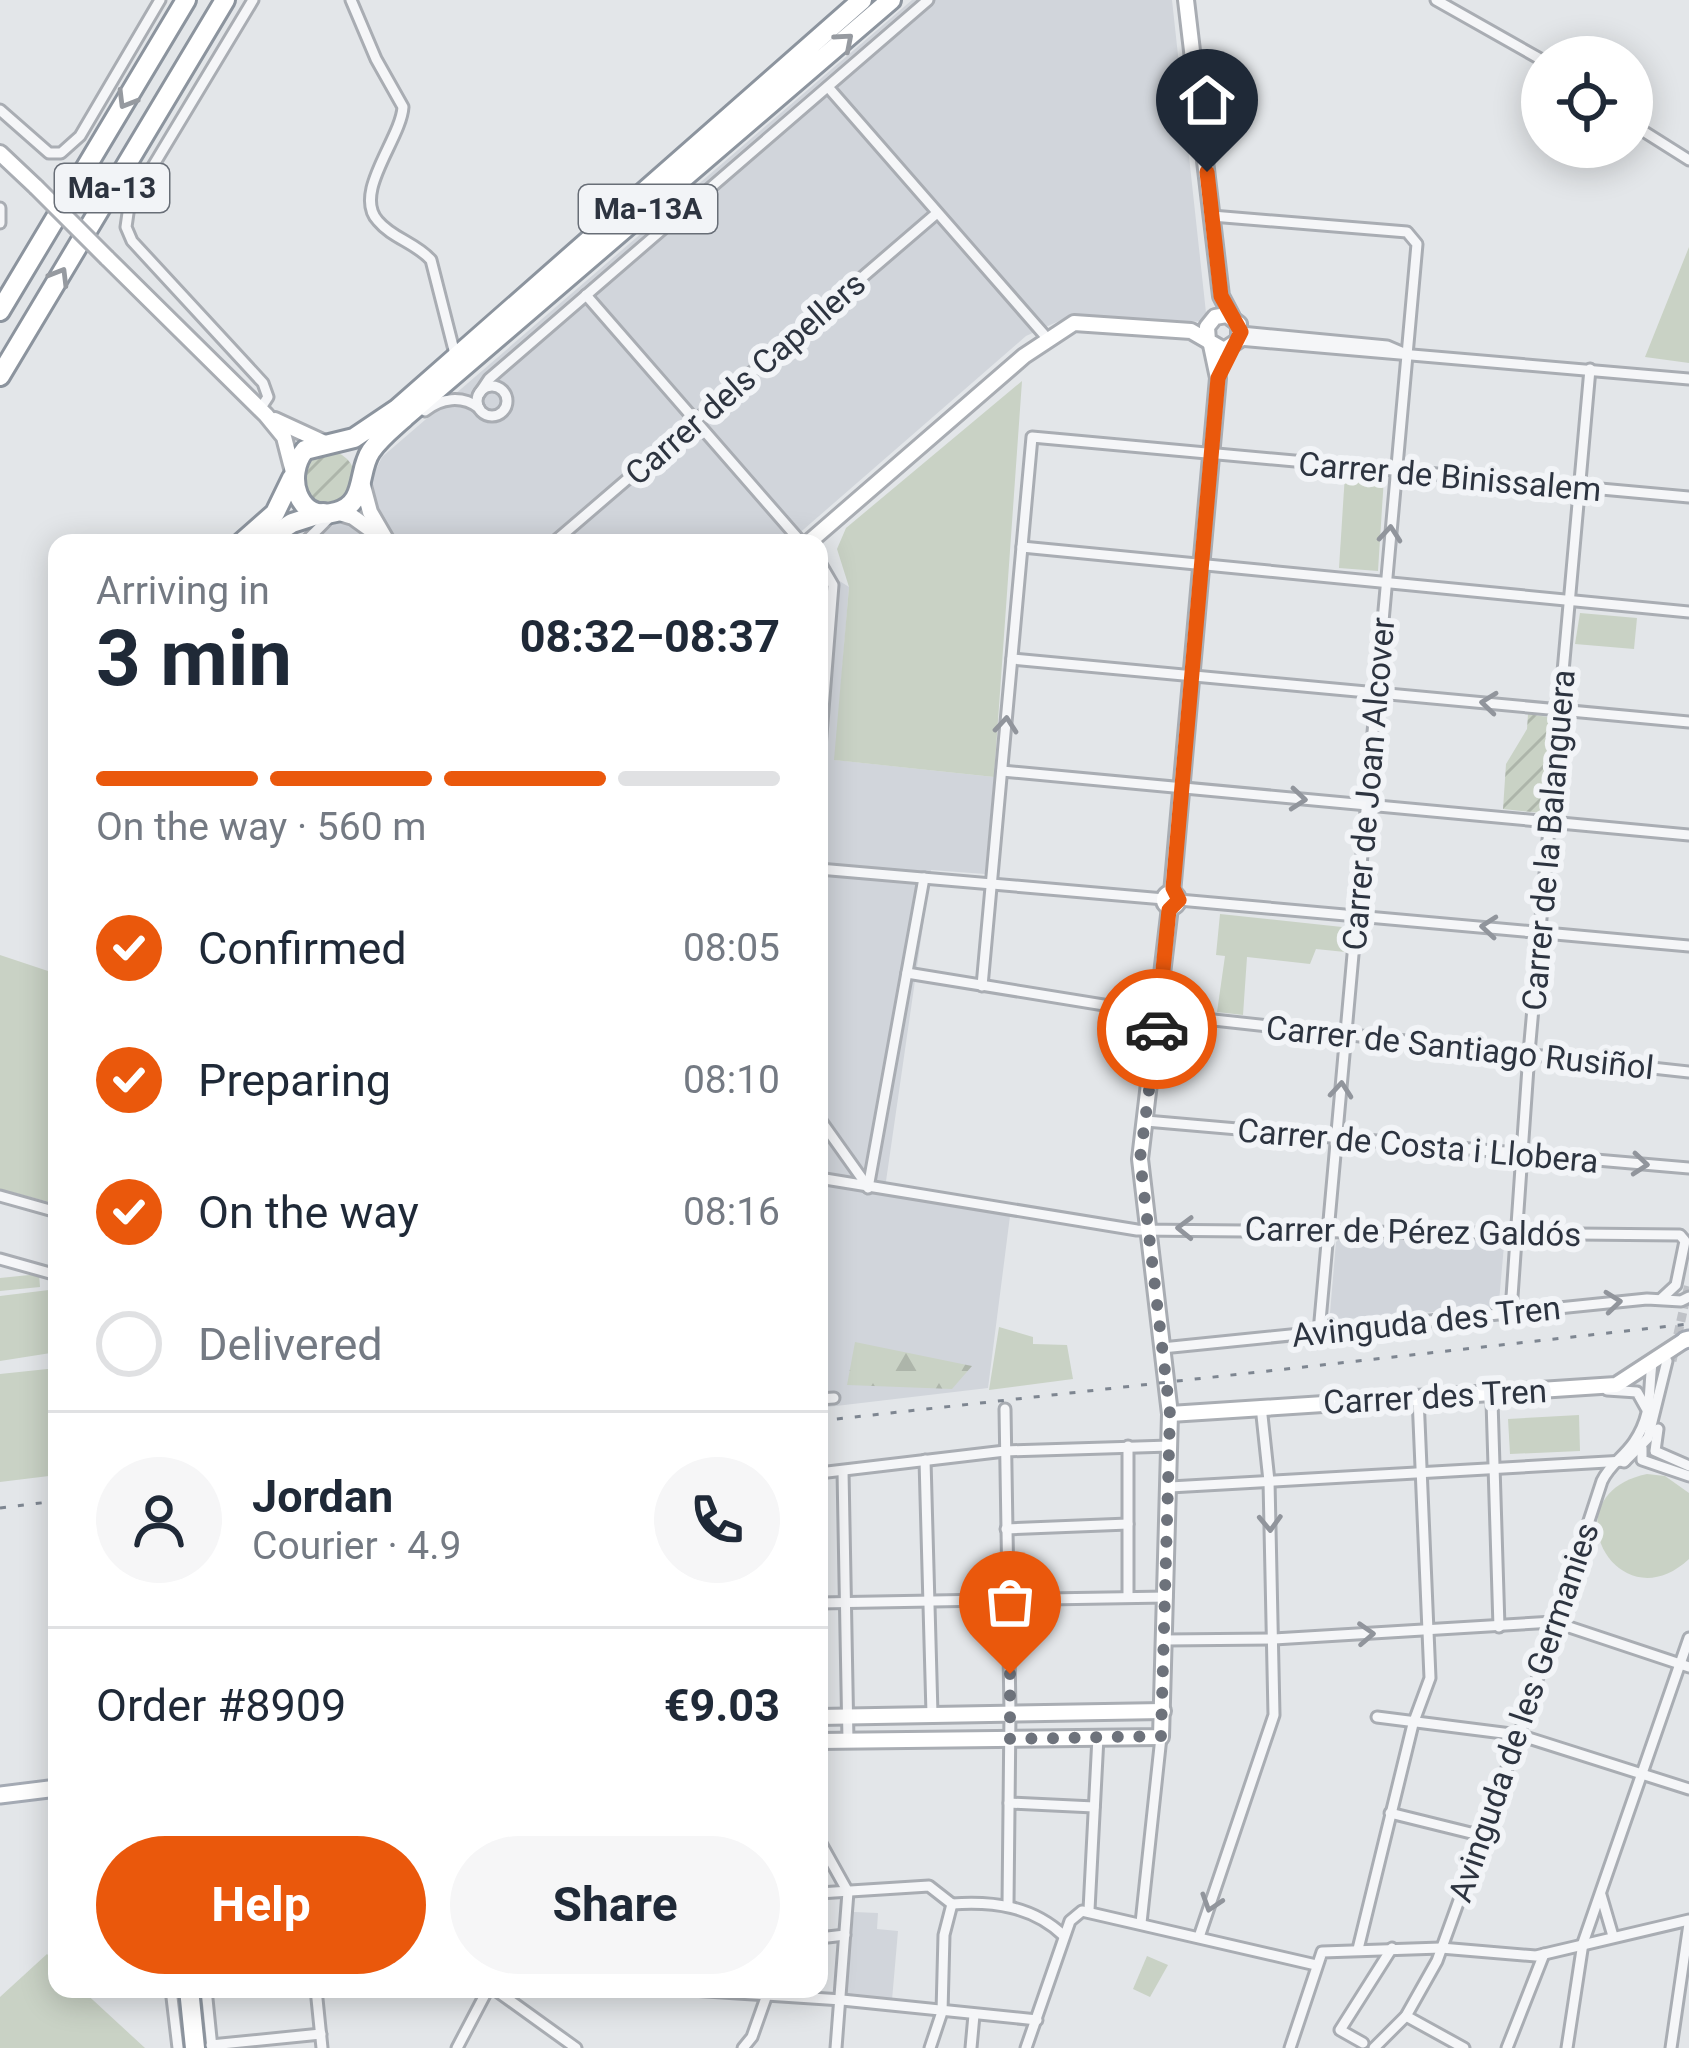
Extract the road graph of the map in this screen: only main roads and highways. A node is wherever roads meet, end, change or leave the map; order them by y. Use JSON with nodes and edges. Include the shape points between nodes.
{"nodes":[{"id":1,"x":186,"y":0,"type":"edge"},
{"id":2,"x":225,"y":0,"type":"edge"},
{"id":3,"x":862,"y":0,"type":"edge"},
{"id":4,"x":891,"y":0,"type":"edge"},
{"id":5,"x":1186,"y":0,"type":"edge"},
{"id":6,"x":0,"y":153,"type":"edge"},
{"id":7,"x":1221,"y":296,"type":"junction"},
{"id":8,"x":0,"y":311,"type":"edge"},
{"id":9,"x":1232,"y":317,"type":"junction"},
{"id":10,"x":1210,"y":321,"type":"junction"},
{"id":11,"x":1191,"y":331,"type":"junction"},
{"id":12,"x":1238,"y":340,"type":"junction"},
{"id":13,"x":1210,"y":343,"type":"junction"},
{"id":14,"x":0,"y":376,"type":"edge"},
{"id":15,"x":1218,"y":378,"type":"junction"},
{"id":16,"x":263,"y":412,"type":"junction"},
{"id":17,"x":329,"y":443,"type":"junction"},
{"id":18,"x":292,"y":475,"type":"junction"},
{"id":19,"x":362,"y":479,"type":"junction"},
{"id":20,"x":330,"y":513,"type":"junction"},
{"id":21,"x":251,"y":534,"type":"edge"},
{"id":22,"x":275,"y":534,"type":"edge"},
{"id":23,"x":377,"y":534,"type":"edge"},
{"id":24,"x":382,"y":534,"type":"edge"},
{"id":25,"x":816,"y":534,"type":"edge"},
{"id":26,"x":1687,"y":1340,"type":"edge"},
{"id":27,"x":1170,"y":1414,"type":"junction"},
{"id":28,"x":1162,"y":1711,"type":"junction"},
{"id":29,"x":828,"y":1717,"type":"edge"},
{"id":30,"x":828,"y":1741,"type":"edge"},
{"id":31,"x":48,"y":1789,"type":"edge"},
{"id":32,"x":0,"y":1795,"type":"edge"},
{"id":33,"x":192,"y":1998,"type":"edge"},
{"id":34,"x":206,"y":2047,"type":"edge"}],
"edges":[{"from":1,"to":8,"type":"highway","number":"Ma-13","one_way":true},
{"from":14,"to":2,"type":"highway","number":"Ma-13","one_way":true},
{"from":3,"to":17,"type":"highway","number":"Ma-13A","via":[[456,358],[367,431]]},
{"from":19,"to":4,"type":"highway","number":"Ma-13A","one_way":true,"via":[[385,436]]},
{"from":5,"to":7,"type":"main road"},
{"from":6,"to":16,"type":"main road","bridge":true},
{"from":7,"to":9,"type":"main road"},
{"from":7,"to":10,"type":"main road"},
{"from":9,"to":10,"type":"main road"},
{"from":9,"to":12,"type":"main road"},
{"from":10,"to":11,"type":"main road"},
{"from":10,"to":13,"type":"main road"},
{"from":11,"to":13,"type":"main road"},
{"from":11,"to":25,"type":"main road","via":[[1084,322],[1047,338]]},
{"from":12,"to":13,"type":"main road","via":[[1224,350]]},
{"from":12,"to":15,"type":"main road"},
{"from":13,"to":15,"type":"main road"},
{"from":15,"to":27,"type":"main road","via":[[1140,1159]]},
{"from":16,"to":17,"type":"main road"},
{"from":16,"to":18,"type":"main road","via":[[284,436]]},
{"from":17,"to":18,"type":"highway","via":[[305,450]]},
{"from":17,"to":19,"type":"highway","via":[[354,455]]},
{"from":18,"to":20,"type":"highway","via":[[300,499]]},
{"from":18,"to":21,"type":"highway","via":[[275,513]]},
{"from":19,"to":20,"type":"highway","via":[[356,498]]},
{"from":19,"to":24,"type":"main road"},
{"from":20,"to":22,"type":"highway"},
{"from":20,"to":23,"type":"main road"},
{"from":26,"to":27,"type":"main road","name":"Carrer des Tren","via":[[1624,1383]]},
{"from":27,"to":28,"type":"main road"},
{"from":28,"to":29,"type":"main road"},
{"from":28,"to":30,"type":"main road","via":[[1161,1736]]},
{"from":31,"to":32,"type":"main road"},
{"from":33,"to":34,"type":"highway"}]}
